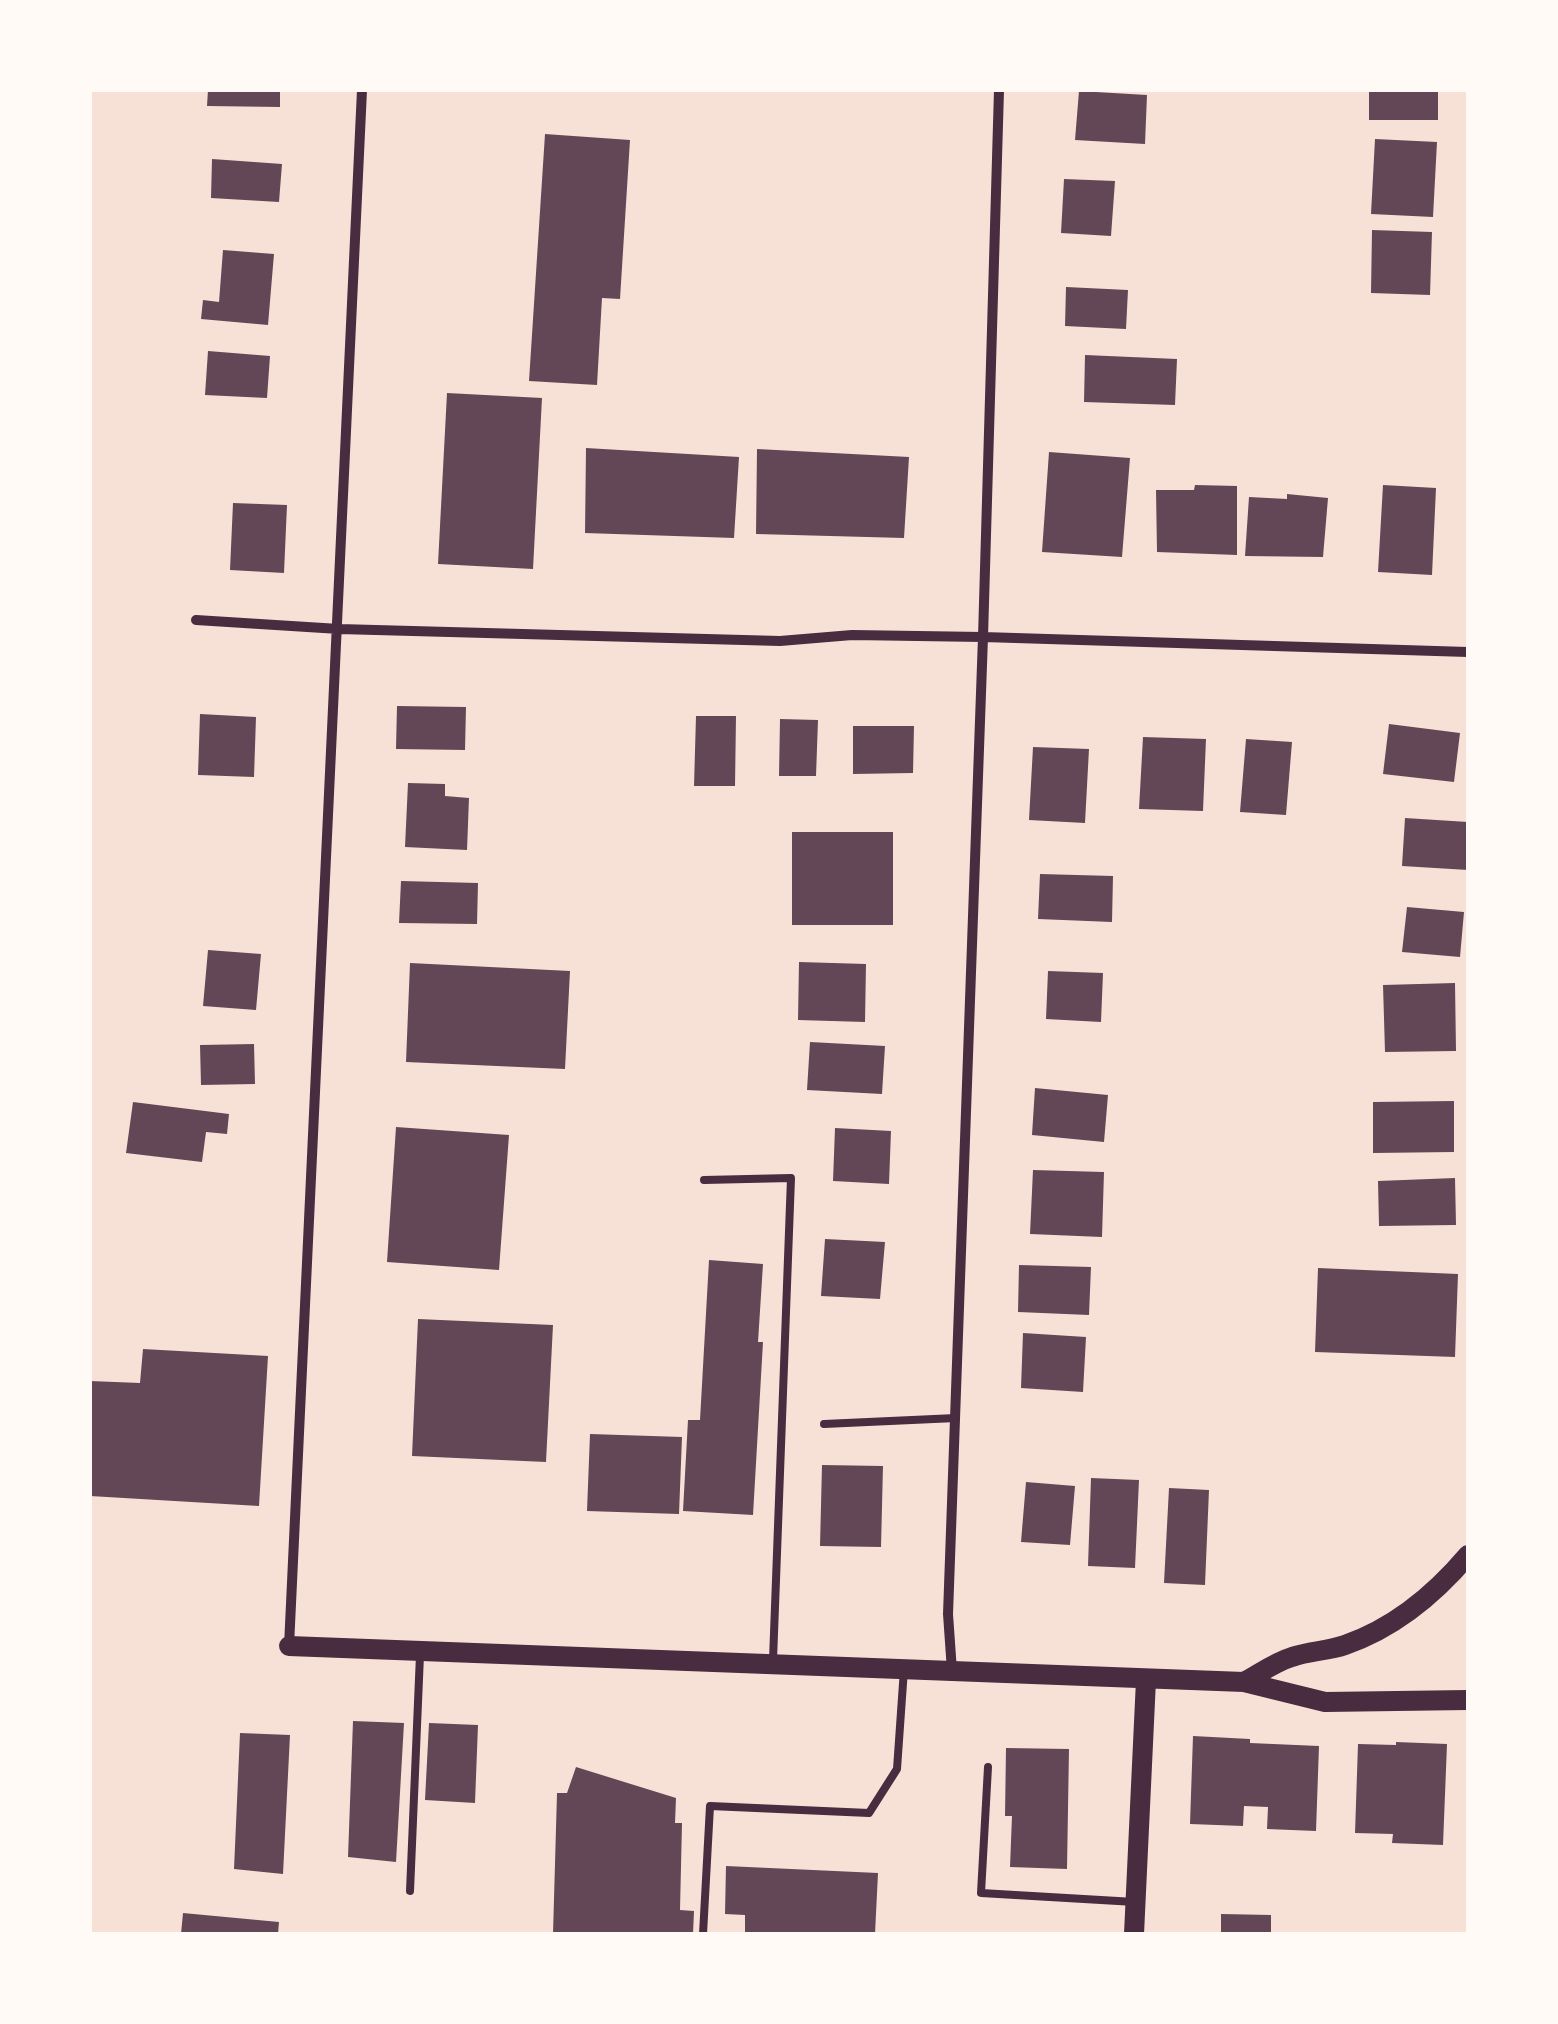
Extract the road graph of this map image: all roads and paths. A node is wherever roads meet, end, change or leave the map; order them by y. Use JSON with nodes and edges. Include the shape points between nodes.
{"nodes":[{"id":1,"x":362,"y":90,"type":"edge"},
{"id":2,"x":999,"y":90,"type":"edge"},
{"id":3,"x":196,"y":620,"type":"dead end"},
{"id":4,"x":338,"y":629,"type":"junction"},
{"id":5,"x":983,"y":636,"type":"junction"},
{"id":6,"x":1468,"y":652,"type":"edge"},
{"id":7,"x":704,"y":1180,"type":"dead end"},
{"id":8,"x":956,"y":1418,"type":"junction"},
{"id":9,"x":824,"y":1424,"type":"dead end"},
{"id":10,"x":1468,"y":1554,"type":"edge"},
{"id":11,"x":289,"y":1646,"type":"joint"},
{"id":12,"x":420,"y":1650,"type":"junction"},
{"id":13,"x":773,"y":1664,"type":"junction"},
{"id":14,"x":904,"y":1669,"type":"junction"},
{"id":15,"x":952,"y":1671,"type":"junction"},
{"id":16,"x":1146,"y":1680,"type":"junction"},
{"id":17,"x":1244,"y":1682,"type":"junction"},
{"id":18,"x":1468,"y":1700,"type":"edge"},
{"id":19,"x":988,"y":1767,"type":"dead end"},
{"id":20,"x":410,"y":1891,"type":"dead end"},
{"id":21,"x":1135,"y":1902,"type":"junction"},
{"id":22,"x":703,"y":1934,"type":"edge"},
{"id":23,"x":1134,"y":1934,"type":"edge"}],
"edges":[{"from":1,"to":4,"type":"street"},
{"from":2,"to":5,"type":"street"},
{"from":3,"to":4,"type":"street"},
{"from":4,"to":5,"type":"street","via":[[780,641]]},
{"from":4,"to":11,"type":"street"},
{"from":5,"to":6,"type":"street"},
{"from":5,"to":8,"type":"street"},
{"from":7,"to":13,"type":"lane","via":[[791,1178]]},
{"from":8,"to":9,"type":"lane"},
{"from":8,"to":15,"type":"street"},
{"from":10,"to":17,"type":"main road","via":[[1382,1629],[1344,1646],[1291,1657]]},
{"from":11,"to":12,"type":"main road"},
{"from":12,"to":13,"type":"main road"},
{"from":12,"to":20,"type":"lane"},
{"from":13,"to":14,"type":"main road"},
{"from":14,"to":15,"type":"main road"},
{"from":14,"to":22,"type":"lane","via":[[897,1769],[869,1813],[710,1806]]},
{"from":15,"to":16,"type":"main road"},
{"from":16,"to":17,"type":"main road"},
{"from":16,"to":21,"type":"main road"},
{"from":17,"to":18,"type":"main road","via":[[1324,1702]]},
{"from":19,"to":21,"type":"lane","via":[[982,1893]]},
{"from":21,"to":23,"type":"main road"}]}
